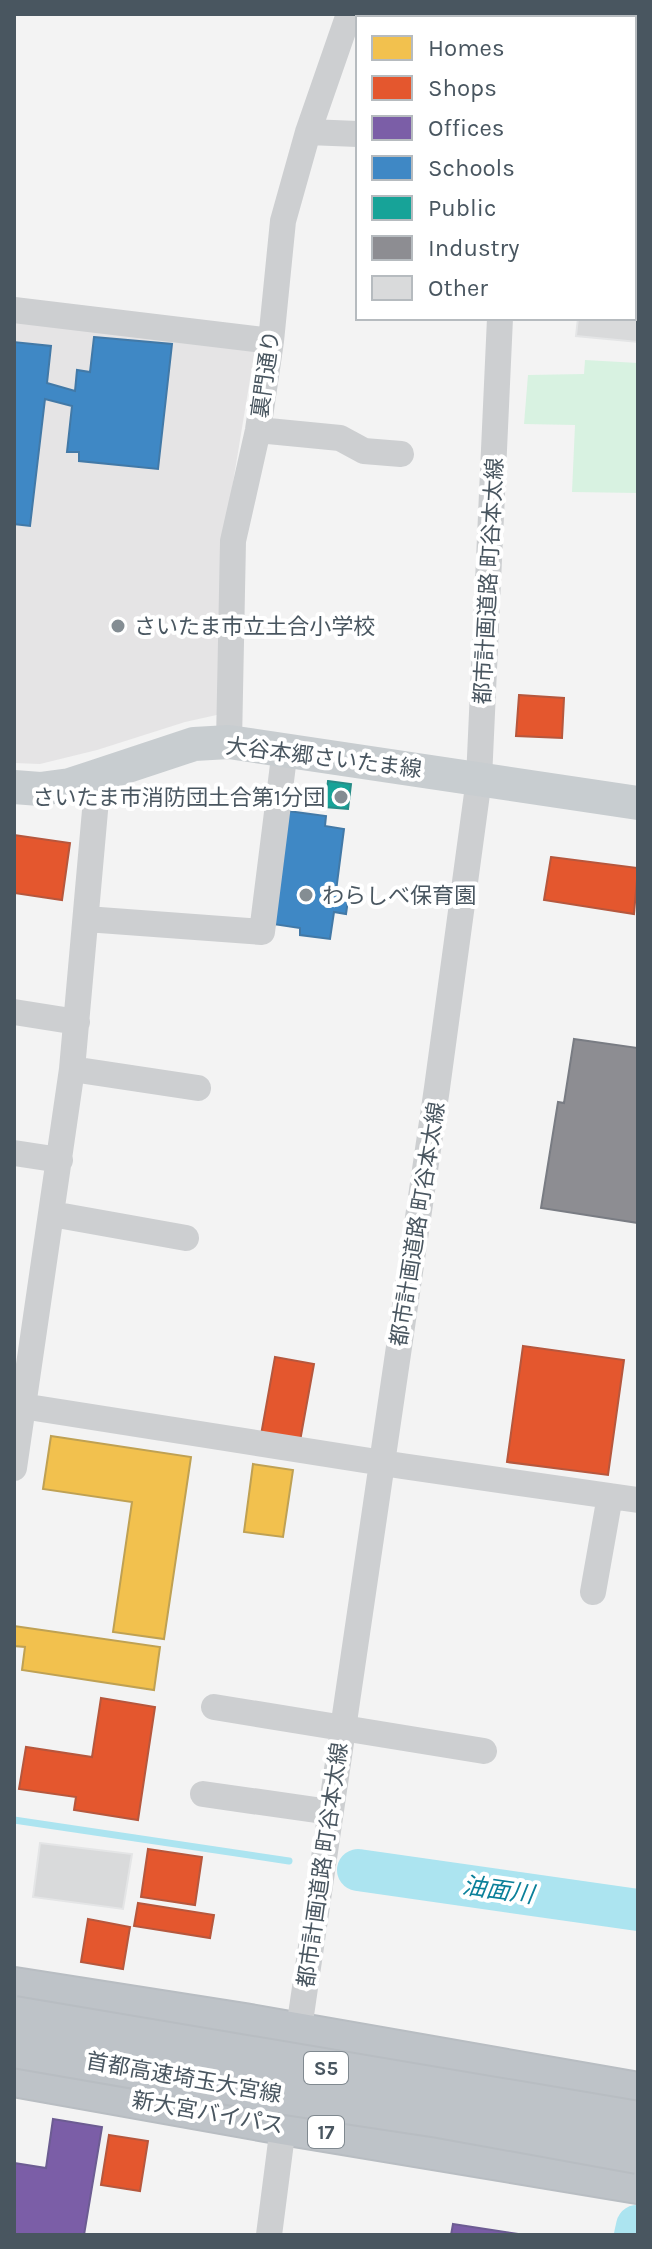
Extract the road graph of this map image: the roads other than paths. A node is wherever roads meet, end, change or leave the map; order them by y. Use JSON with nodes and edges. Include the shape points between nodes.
{"nodes":[{"id":1,"x":349,"y":14,"type":"edge"},
{"id":2,"x":308,"y":132,"type":"junction"},
{"id":3,"x":356,"y":134,"type":"edge"},
{"id":4,"x":14,"y":310,"type":"edge"},
{"id":5,"x":500,"y":320,"type":"edge"},
{"id":6,"x":271,"y":341,"type":"junction"},
{"id":7,"x":258,"y":430,"type":"junction"},
{"id":8,"x":401,"y":454,"type":"dead end"},
{"id":9,"x":229,"y":742,"type":"junction"},
{"id":10,"x":285,"y":749,"type":"junction"},
{"id":11,"x":98,"y":777,"type":"junction"},
{"id":12,"x":479,"y":779,"type":"junction"},
{"id":13,"x":14,"y":787,"type":"edge"},
{"id":14,"x":638,"y":803,"type":"edge"},
{"id":15,"x":86,"y":919,"type":"junction"},
{"id":16,"x":14,"y":1012,"type":"edge"},
{"id":17,"x":77,"y":1022,"type":"junction"},
{"id":18,"x":72,"y":1069,"type":"junction"},
{"id":19,"x":198,"y":1088,"type":"dead end"},
{"id":20,"x":14,"y":1153,"type":"edge"},
{"id":21,"x":60,"y":1160,"type":"junction"},
{"id":22,"x":52,"y":1214,"type":"junction"},
{"id":23,"x":186,"y":1238,"type":"dead end"},
{"id":24,"x":22,"y":1406,"type":"junction"},
{"id":25,"x":15,"y":1453,"type":"edge"},
{"id":26,"x":381,"y":1463,"type":"junction"},
{"id":27,"x":610,"y":1496,"type":"junction"},
{"id":28,"x":638,"y":1500,"type":"edge"},
{"id":29,"x":593,"y":1592,"type":"dead end"},
{"id":30,"x":214,"y":1707,"type":"dead end"},
{"id":31,"x":343,"y":1728,"type":"junction"},
{"id":32,"x":484,"y":1751,"type":"dead end"},
{"id":33,"x":203,"y":1794,"type":"dead end"},
{"id":34,"x":330,"y":1812,"type":"junction"},
{"id":35,"x":14,"y":1987,"type":"edge"},
{"id":36,"x":51,"y":1994,"type":"junction"},
{"id":37,"x":14,"y":2016,"type":"edge"},
{"id":38,"x":298,"y":2033,"type":"junction"},
{"id":39,"x":14,"y":2048,"type":"edge"},
{"id":40,"x":14,"y":2077,"type":"edge"},
{"id":41,"x":290,"y":2081,"type":"junction"},
{"id":42,"x":638,"y":2092,"type":"edge"},
{"id":43,"x":638,"y":2121,"type":"edge"},
{"id":44,"x":283,"y":2125,"type":"junction"},
{"id":45,"x":638,"y":2154,"type":"edge"},
{"id":46,"x":600,"y":2178,"type":"junction"},
{"id":47,"x":638,"y":2184,"type":"edge"},
{"id":48,"x":269,"y":2235,"type":"edge"}],
"edges":[{"from":1,"to":2,"type":"street","name":"裏門通り"},
{"from":2,"to":3,"type":"street"},
{"from":2,"to":6,"type":"street","name":"裏門通り","via":[[283,221]]},
{"from":4,"to":6,"type":"street"},
{"from":5,"to":12,"type":"street","name":"都市計画道路 町谷本太線"},
{"from":6,"to":7,"type":"street","name":"裏門通り"},
{"from":7,"to":8,"type":"street","via":[[340,438],[364,451]]},
{"from":7,"to":9,"type":"street","name":"裏門通り","via":[[233,541]]},
{"from":9,"to":10,"type":"main road","name":"大谷本郷さいたま線"},
{"from":9,"to":11,"type":"main road","name":"大谷本郷さいたま線","via":[[194,744]]},
{"from":10,"to":12,"type":"main road","name":"大谷本郷さいたま線"},
{"from":10,"to":15,"type":"street","via":[[262,932]]},
{"from":11,"to":13,"type":"main road","name":"大谷本郷さいたま線","via":[[40,789]]},
{"from":11,"to":15,"type":"street"},
{"from":12,"to":14,"type":"main road","name":"大谷本郷さいたま線"},
{"from":12,"to":26,"type":"street","name":"都市計画道路 町谷本太線"},
{"from":15,"to":17,"type":"street"},
{"from":16,"to":17,"type":"street"},
{"from":17,"to":18,"type":"street"},
{"from":18,"to":19,"type":"street"},
{"from":18,"to":21,"type":"street"},
{"from":20,"to":21,"type":"street"},
{"from":21,"to":22,"type":"street"},
{"from":22,"to":23,"type":"street"},
{"from":22,"to":24,"type":"street"},
{"from":24,"to":25,"type":"street"},
{"from":24,"to":26,"type":"street"},
{"from":26,"to":27,"type":"street"},
{"from":26,"to":31,"type":"street","name":"都市計画道路 町谷本太線"},
{"from":27,"to":28,"type":"street"},
{"from":27,"to":29,"type":"street"},
{"from":30,"to":31,"type":"street"},
{"from":31,"to":32,"type":"street"},
{"from":31,"to":34,"type":"street","name":"都市計画道路 町谷本太線"},
{"from":33,"to":34,"type":"street"},
{"from":34,"to":38,"type":"street","name":"都市計画道路 町谷本太線"},
{"from":35,"to":36,"type":"highway"},
{"from":36,"to":38,"type":"highway"},
{"from":36,"to":41,"type":"highway","via":[[104,2013],[215,2073]]},
{"from":37,"to":43,"type":"highway","name":"首都高速埼玉大宮線","number":"S5","bridge":true},
{"from":38,"to":41,"type":"street","name":"都市計画道路 町谷本太線"},
{"from":38,"to":42,"type":"highway"},
{"from":39,"to":45,"type":"highway","name":"首都高速埼玉大宮線","number":"S5","bridge":true},
{"from":40,"to":44,"type":"highway","name":"新大宮バイパス","number":"17"},
{"from":41,"to":44,"type":"street","name":"都市計画道路 町谷本太線"},
{"from":41,"to":46,"type":"highway","via":[[375,2091],[460,2113]]},
{"from":44,"to":46,"type":"highway","name":"新大宮バイパス","number":"17"},
{"from":44,"to":48,"type":"street","name":"都市計画道路 町谷本太線"},
{"from":46,"to":47,"type":"highway","name":"新大宮バイパス","number":"17"}]}
